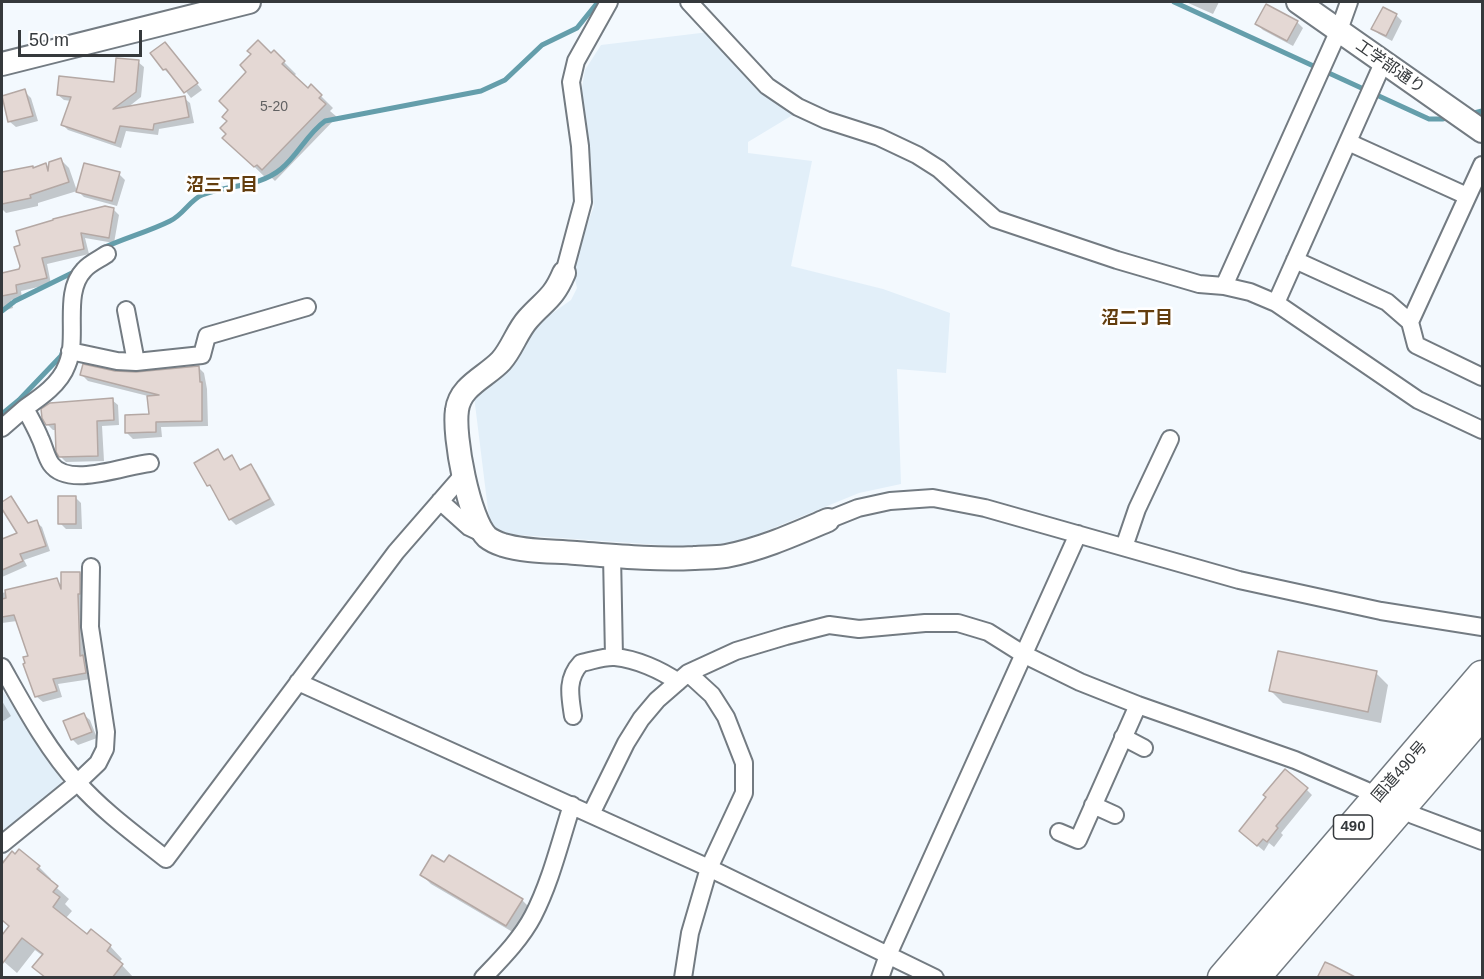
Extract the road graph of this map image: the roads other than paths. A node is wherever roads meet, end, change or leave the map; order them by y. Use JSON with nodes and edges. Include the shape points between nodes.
{"nodes":[{"id":1,"x":245,"y":2,"type":"edge"},
{"id":2,"x":609,"y":2,"type":"edge"},
{"id":3,"x":689,"y":2,"type":"edge"},
{"id":4,"x":1298,"y":2,"type":"edge"},
{"id":5,"x":1348,"y":2,"type":"edge"},
{"id":6,"x":1339,"y":30,"type":"junction"},
{"id":7,"x":1383,"y":63,"type":"junction"},
{"id":8,"x":2,"y":64,"type":"edge"},
{"id":9,"x":1482,"y":131,"type":"edge"},
{"id":10,"x":1348,"y":142,"type":"junction"},
{"id":11,"x":1482,"y":165,"type":"edge"},
{"id":12,"x":1467,"y":196,"type":"junction"},
{"id":13,"x":107,"y":254,"type":"dead end"},
{"id":14,"x":1295,"y":260,"type":"junction"},
{"id":15,"x":564,"y":273,"type":"joint"},
{"id":16,"x":1224,"y":285,"type":"junction"},
{"id":17,"x":1276,"y":303,"type":"junction"},
{"id":18,"x":307,"y":307,"type":"dead end"},
{"id":19,"x":126,"y":310,"type":"dead end"},
{"id":20,"x":1410,"y":322,"type":"junction"},
{"id":21,"x":70,"y":351,"type":"junction"},
{"id":22,"x":136,"y":362,"type":"junction"},
{"id":23,"x":1482,"y":377,"type":"edge"},
{"id":24,"x":25,"y":408,"type":"junction"},
{"id":25,"x":2,"y":428,"type":"edge"},
{"id":26,"x":1482,"y":430,"type":"edge"},
{"id":27,"x":1170,"y":439,"type":"dead end"},
{"id":28,"x":150,"y":463,"type":"dead end"},
{"id":29,"x":463,"y":475,"type":"junction"},
{"id":30,"x":440,"y":501,"type":"junction"},
{"id":31,"x":828,"y":520,"type":"joint"},
{"id":32,"x":1078,"y":534,"type":"junction"},
{"id":33,"x":486,"y":535,"type":"junction"},
{"id":34,"x":1124,"y":547,"type":"junction"},
{"id":35,"x":612,"y":555,"type":"junction"},
{"id":36,"x":91,"y":567,"type":"dead end"},
{"id":37,"x":1482,"y":627,"type":"edge"},
{"id":38,"x":1023,"y":654,"type":"junction"},
{"id":39,"x":614,"y":657,"type":"junction"},
{"id":40,"x":2,"y":667,"type":"edge"},
{"id":41,"x":1482,"y":676,"type":"edge"},
{"id":42,"x":683,"y":677,"type":"junction"},
{"id":43,"x":298,"y":682,"type":"junction"},
{"id":44,"x":1138,"y":705,"type":"junction"},
{"id":45,"x":1482,"y":713,"type":"edge"},
{"id":46,"x":573,"y":716,"type":"dead end"},
{"id":47,"x":1123,"y":737,"type":"junction"},
{"id":48,"x":1144,"y":748,"type":"dead end"},
{"id":49,"x":77,"y":783,"type":"junction"},
{"id":50,"x":1389,"y":803,"type":"junction"},
{"id":51,"x":572,"y":805,"type":"junction"},
{"id":52,"x":1093,"y":805,"type":"junction"},
{"id":53,"x":591,"y":814,"type":"junction"},
{"id":54,"x":1115,"y":815,"type":"dead end"},
{"id":55,"x":1059,"y":832,"type":"dead end"},
{"id":56,"x":1482,"y":841,"type":"edge"},
{"id":57,"x":2,"y":844,"type":"edge"},
{"id":58,"x":709,"y":868,"type":"junction"},
{"id":59,"x":888,"y":955,"type":"junction"},
{"id":60,"x":483,"y":978,"type":"edge"},
{"id":61,"x":682,"y":978,"type":"edge"},
{"id":62,"x":880,"y":978,"type":"edge"},
{"id":63,"x":934,"y":978,"type":"edge"},
{"id":64,"x":1222,"y":978,"type":"edge"},
{"id":65,"x":1254,"y":978,"type":"edge"}],
"edges":[{"from":1,"to":8,"type":"street"},
{"from":2,"to":15,"type":"street","via":[[576,61],[571,82],[583,202]]},
{"from":3,"to":16,"type":"street","via":[[767,86],[826,120],[879,137],[917,155],[939,169],[995,219],[1199,284]]},
{"from":4,"to":6,"type":"street","name":"工学部通り"},
{"from":5,"to":6,"type":"street"},
{"from":6,"to":7,"type":"street","name":"工学部通り"},
{"from":6,"to":16,"type":"street"},
{"from":7,"to":9,"type":"street","name":"工学部通り"},
{"from":7,"to":10,"type":"street"},
{"from":10,"to":12,"type":"street"},
{"from":10,"to":14,"type":"street"},
{"from":11,"to":12,"type":"street"},
{"from":12,"to":20,"type":"street"},
{"from":13,"to":21,"type":"street","via":[[84,270],[75,284]]},
{"from":14,"to":17,"type":"street"},
{"from":14,"to":20,"type":"street","via":[[1387,302]]},
{"from":15,"to":29,"type":"street","via":[[556,291],[527,319],[503,358],[461,397],[456,410]]},
{"from":16,"to":17,"type":"street"},
{"from":17,"to":26,"type":"street","via":[[1418,400]]},
{"from":18,"to":22,"type":"street","via":[[207,336],[202,355]]},
{"from":19,"to":22,"type":"street"},
{"from":20,"to":23,"type":"street","via":[[1416,345]]},
{"from":21,"to":22,"type":"street"},
{"from":21,"to":24,"type":"street","via":[[61,377]]},
{"from":24,"to":25,"type":"street"},
{"from":24,"to":28,"type":"street","via":[[51,465],[62,473],[108,473]]},
{"from":27,"to":34,"type":"street"},
{"from":29,"to":30,"type":"street"},
{"from":29,"to":33,"type":"street","via":[[473,512]]},
{"from":30,"to":33,"type":"street","via":[[469,527]]},
{"from":30,"to":43,"type":"street","via":[[396,552]]},
{"from":31,"to":32,"type":"street","via":[[891,501],[933,498]]},
{"from":31,"to":35,"type":"street","via":[[722,557]]},
{"from":32,"to":34,"type":"street"},
{"from":32,"to":38,"type":"street"},
{"from":33,"to":35,"type":"street","via":[[505,546],[528,550]]},
{"from":34,"to":37,"type":"street","via":[[1318,599]]},
{"from":35,"to":39,"type":"street"},
{"from":36,"to":49,"type":"street","via":[[90,627],[106,732],[105,749],[98,763]]},
{"from":38,"to":42,"type":"street","via":[[988,632],[958,623],[859,629],[829,626],[736,651]]},
{"from":38,"to":44,"type":"street"},
{"from":38,"to":59,"type":"street"},
{"from":39,"to":42,"type":"street"},
{"from":39,"to":46,"type":"street","via":[[581,663],[575,669],[569,689]]},
{"from":40,"to":49,"type":"street","via":[[46,741]]},
{"from":41,"to":50,"type":"highway","name":"国道490号","number":"490"},
{"from":42,"to":53,"type":"street","via":[[641,719]]},
{"from":42,"to":58,"type":"street","via":[[712,695],[726,717],[744,763],[744,793]]},
{"from":43,"to":49,"type":"street","via":[[166,859]]},
{"from":43,"to":51,"type":"street"},
{"from":44,"to":47,"type":"street"},
{"from":44,"to":50,"type":"street","via":[[1294,760]]},
{"from":45,"to":50,"type":"highway","name":"国道490号","number":"490"},
{"from":47,"to":48,"type":"street"},
{"from":47,"to":52,"type":"street"},
{"from":49,"to":57,"type":"street"},
{"from":50,"to":56,"type":"street"},
{"from":50,"to":64,"type":"highway","name":"国道490号","number":"490"},
{"from":50,"to":65,"type":"highway","name":"国道490号","number":"490"},
{"from":51,"to":53,"type":"street"},
{"from":51,"to":60,"type":"street","via":[[532,917]]},
{"from":52,"to":54,"type":"street"},
{"from":52,"to":55,"type":"street","via":[[1078,840]]},
{"from":53,"to":58,"type":"street"},
{"from":58,"to":59,"type":"street"},
{"from":58,"to":61,"type":"street"},
{"from":59,"to":62,"type":"street"},
{"from":59,"to":63,"type":"street"}]}
